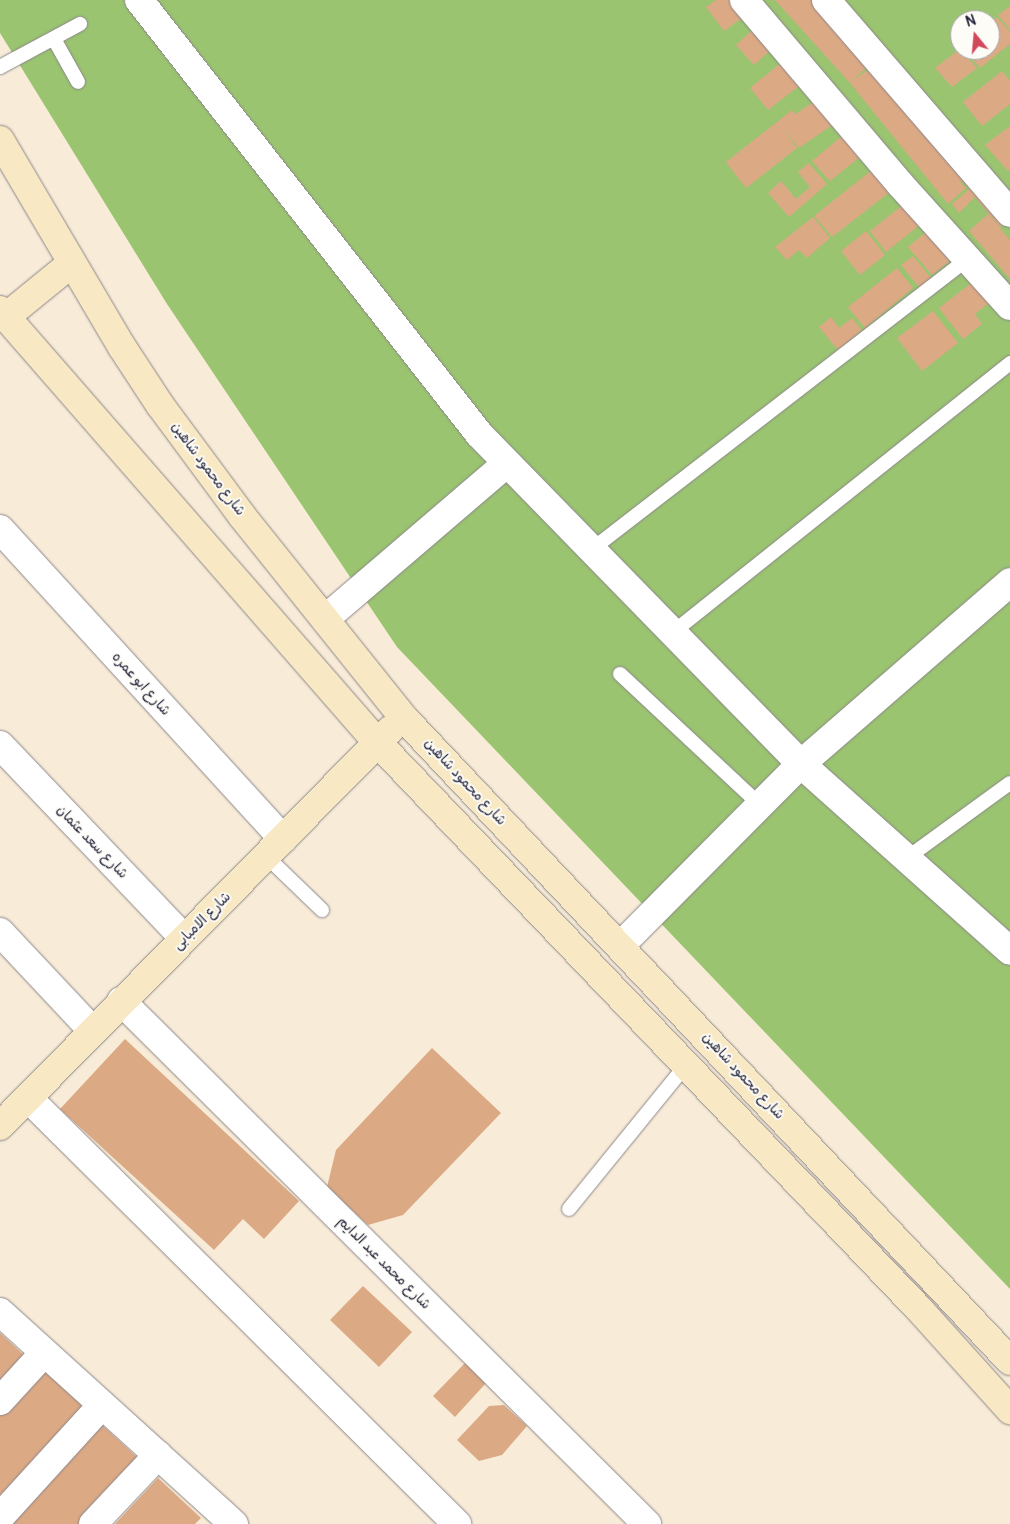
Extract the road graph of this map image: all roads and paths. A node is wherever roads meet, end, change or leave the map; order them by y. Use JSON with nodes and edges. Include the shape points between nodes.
{"nodes":[{"id":1,"x":139,"y":0,"type":"edge"},
{"id":2,"x":744,"y":0,"type":"edge"},
{"id":3,"x":826,"y":0,"type":"edge"},
{"id":4,"x":80,"y":24,"type":"dead end"},
{"id":5,"x":54,"y":38,"type":"junction"},
{"id":6,"x":0,"y":67,"type":"edge"},
{"id":7,"x":78,"y":82,"type":"dead end"},
{"id":8,"x":0,"y":140,"type":"edge"},
{"id":9,"x":1010,"y":212,"type":"edge"},
{"id":10,"x":968,"y":259,"type":"junction"},
{"id":11,"x":72,"y":263,"type":"junction"},
{"id":12,"x":1010,"y":306,"type":"edge"},
{"id":13,"x":3,"y":313,"type":"edge"},
{"id":14,"x":1010,"y":364,"type":"edge"},
{"id":15,"x":506,"y":464,"type":"junction"},
{"id":16,"x":0,"y":529,"type":"edge"},
{"id":17,"x":591,"y":550,"type":"junction"},
{"id":18,"x":1010,"y":582,"type":"edge"},
{"id":19,"x":325,"y":619,"type":"junction"},
{"id":20,"x":672,"y":633,"type":"junction"},
{"id":21,"x":620,"y":674,"type":"dead end"},
{"id":22,"x":403,"y":717,"type":"junction"},
{"id":23,"x":377,"y":742,"type":"junction"},
{"id":24,"x":0,"y":745,"type":"edge"},
{"id":25,"x":801,"y":764,"type":"junction"},
{"id":26,"x":1010,"y":783,"type":"edge"},
{"id":27,"x":760,"y":805,"type":"junction"},
{"id":28,"x":275,"y":848,"type":"junction"},
{"id":29,"x":907,"y":858,"type":"junction"},
{"id":30,"x":322,"y":910,"type":"dead end"},
{"id":31,"x":0,"y":932,"type":"edge"},
{"id":32,"x":184,"y":938,"type":"junction"},
{"id":33,"x":1006,"y":939,"type":"edge"},
{"id":34,"x":620,"y":946,"type":"junction"},
{"id":35,"x":120,"y":1001,"type":"junction"},
{"id":36,"x":93,"y":1031,"type":"junction"},
{"id":37,"x":686,"y":1065,"type":"junction"},
{"id":38,"x":28,"y":1098,"type":"junction"},
{"id":39,"x":0,"y":1126,"type":"edge"},
{"id":40,"x":569,"y":1209,"type":"dead end"},
{"id":41,"x":942,"y":1288,"type":"junction"},
{"id":42,"x":920,"y":1310,"type":"junction"},
{"id":43,"x":0,"y":1312,"type":"edge"},
{"id":44,"x":44,"y":1353,"type":"junction"},
{"id":45,"x":1010,"y":1361,"type":"edge"},
{"id":46,"x":0,"y":1401,"type":"edge"},
{"id":47,"x":102,"y":1405,"type":"junction"},
{"id":48,"x":1010,"y":1410,"type":"edge"},
{"id":49,"x":158,"y":1455,"type":"junction"},
{"id":50,"x":0,"y":1517,"type":"edge"},
{"id":51,"x":218,"y":1519,"type":"edge"},
{"id":52,"x":93,"y":1524,"type":"edge"},
{"id":53,"x":457,"y":1524,"type":"edge"},
{"id":54,"x":648,"y":1524,"type":"edge"}],
"edges":[{"from":1,"to":15,"type":"street","via":[[479,434]]},
{"from":2,"to":10,"type":"street"},
{"from":3,"to":9,"type":"street"},
{"from":4,"to":5,"type":"lane"},
{"from":5,"to":6,"type":"lane"},
{"from":5,"to":7,"type":"lane"},
{"from":8,"to":11,"type":"main road","name":"شارع محمود شاهين"},
{"from":10,"to":12,"type":"street"},
{"from":10,"to":17,"type":"lane"},
{"from":11,"to":13,"type":"main road"},
{"from":11,"to":19,"type":"main road","name":"شارع محمود شاهين","via":[[122,347],[194,453]]},
{"from":13,"to":23,"type":"main road"},
{"from":14,"to":20,"type":"lane"},
{"from":15,"to":17,"type":"street"},
{"from":15,"to":19,"type":"street"},
{"from":16,"to":28,"type":"street","name":"شارع ابو عمره"},
{"from":17,"to":20,"type":"street"},
{"from":18,"to":25,"type":"street"},
{"from":19,"to":22,"type":"main road","name":"شارع محمود شاهين"},
{"from":20,"to":25,"type":"street"},
{"from":21,"to":27,"type":"lane"},
{"from":22,"to":23,"type":"main road","name":"شارع الامبابى"},
{"from":22,"to":34,"type":"main road","name":"شارع محمود شاهين"},
{"from":23,"to":28,"type":"main road","name":"شارع الامبابى"},
{"from":23,"to":37,"type":"main road"},
{"from":24,"to":32,"type":"street","name":"شارع سعد عثمان"},
{"from":25,"to":27,"type":"street"},
{"from":25,"to":29,"type":"street"},
{"from":26,"to":29,"type":"lane"},
{"from":27,"to":34,"type":"street"},
{"from":28,"to":30,"type":"lane"},
{"from":28,"to":32,"type":"main road","name":"شارع الامبابى"},
{"from":29,"to":33,"type":"street"},
{"from":31,"to":36,"type":"street"},
{"from":32,"to":35,"type":"main road","name":"شارع الامبابى"},
{"from":34,"to":41,"type":"main road","name":"شارع محمود شاهين"},
{"from":35,"to":36,"type":"main road","name":"شارع الامبابى"},
{"from":35,"to":54,"type":"street","name":"شارع محمد عبد الدايم"},
{"from":36,"to":38,"type":"main road","name":"شارع الامبابى"},
{"from":37,"to":40,"type":"lane"},
{"from":37,"to":42,"type":"main road"},
{"from":38,"to":39,"type":"main road","name":"شارع الامبابى"},
{"from":38,"to":53,"type":"street"},
{"from":41,"to":42,"type":"main road"},
{"from":41,"to":45,"type":"main road","name":"شارع محمود شاهين"},
{"from":42,"to":48,"type":"main road"},
{"from":43,"to":44,"type":"street"},
{"from":44,"to":46,"type":"street"},
{"from":44,"to":47,"type":"street"},
{"from":47,"to":49,"type":"street"},
{"from":47,"to":50,"type":"street"},
{"from":49,"to":51,"type":"street"},
{"from":49,"to":52,"type":"street"}]}
